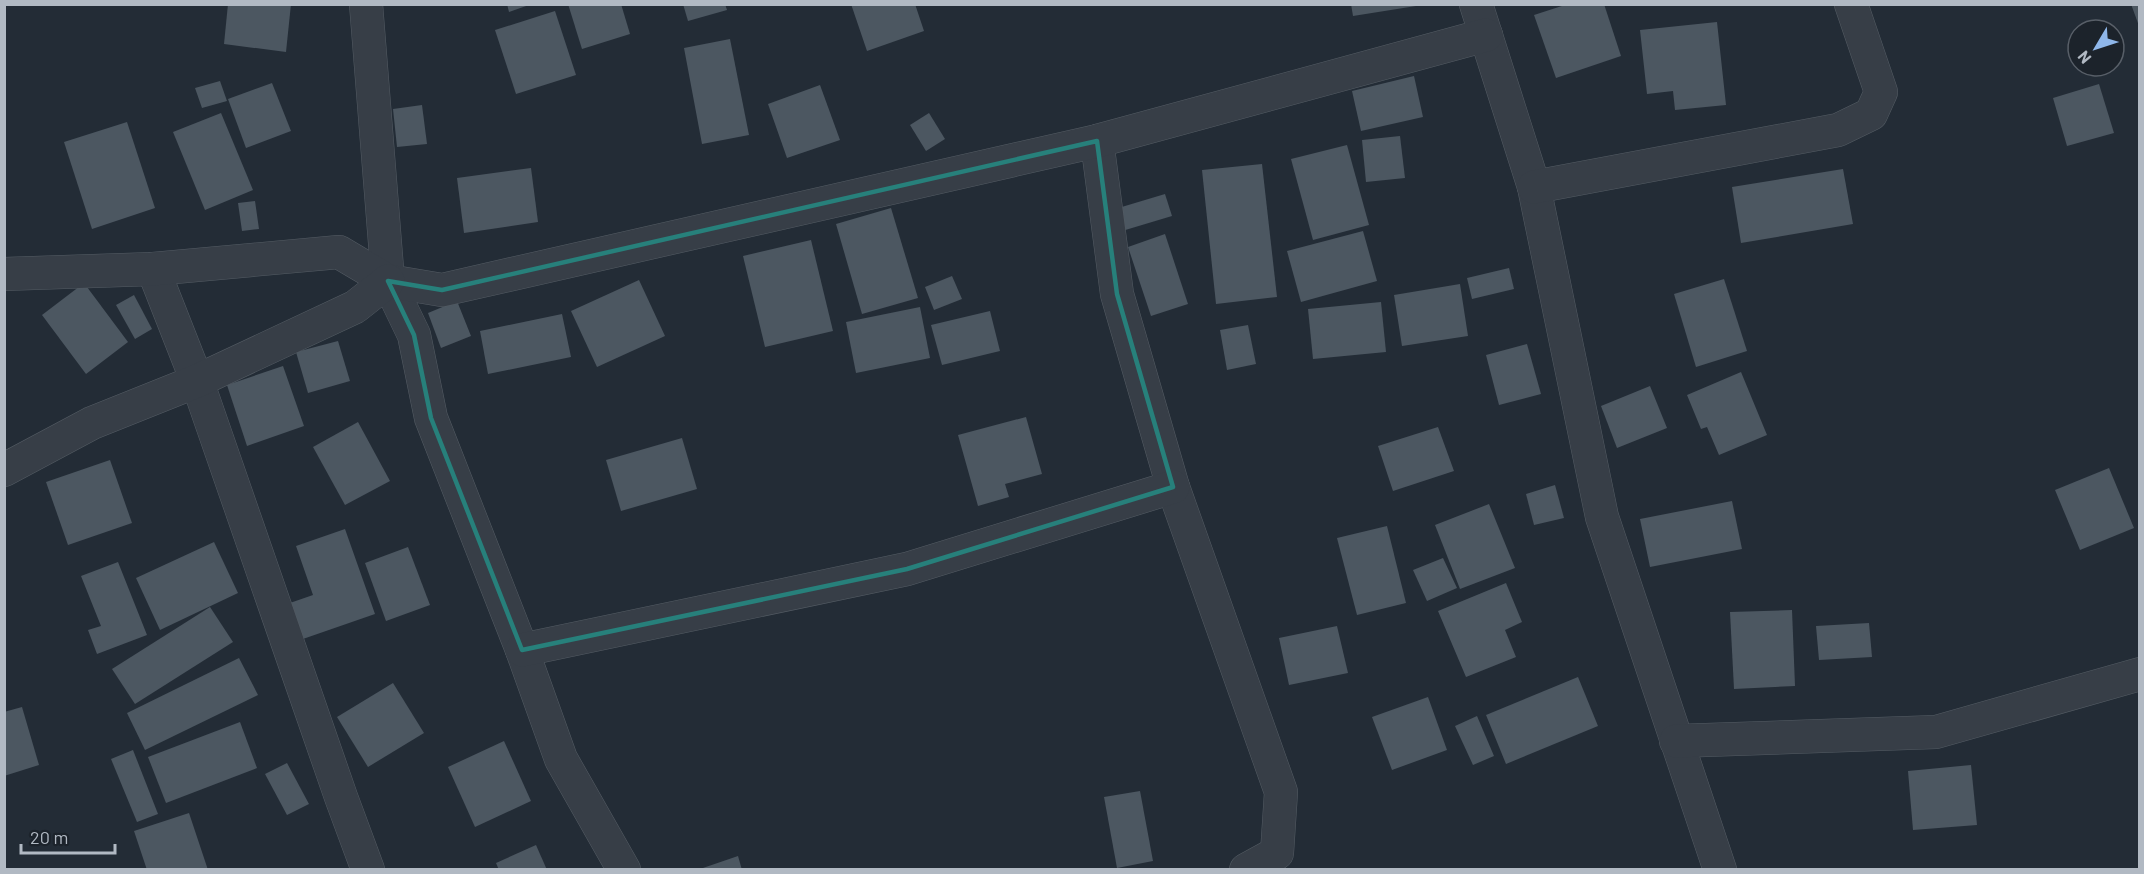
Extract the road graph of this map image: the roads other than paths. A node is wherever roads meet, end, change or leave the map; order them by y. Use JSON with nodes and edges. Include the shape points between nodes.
{"nodes":[{"id":1,"x":366,"y":4,"type":"edge"},
{"id":2,"x":1476,"y":4,"type":"edge"},
{"id":3,"x":1851,"y":4,"type":"edge"},
{"id":4,"x":1486,"y":35,"type":"junction"},
{"id":5,"x":1097,"y":141,"type":"junction"},
{"id":6,"x":1534,"y":187,"type":"junction"},
{"id":7,"x":153,"y":269,"type":"junction"},
{"id":8,"x":4,"y":273,"type":"edge"},
{"id":9,"x":387,"y":281,"type":"junction"},
{"id":10,"x":197,"y":381,"type":"junction"},
{"id":11,"x":4,"y":470,"type":"edge"},
{"id":12,"x":1173,"y":487,"type":"junction"},
{"id":13,"x":522,"y":650,"type":"junction"},
{"id":14,"x":2139,"y":674,"type":"edge"},
{"id":15,"x":1676,"y":741,"type":"junction"},
{"id":16,"x":368,"y":870,"type":"edge"},
{"id":17,"x":624,"y":870,"type":"edge"},
{"id":18,"x":1246,"y":870,"type":"edge"},
{"id":19,"x":1719,"y":870,"type":"edge"}],
"edges":[{"from":1,"to":9,"type":"street"},
{"from":2,"to":4,"type":"street"},
{"from":3,"to":6,"type":"street","via":[[1881,92],[1871,114],[1838,130]]},
{"from":4,"to":5,"type":"street"},
{"from":4,"to":6,"type":"street"},
{"from":5,"to":9,"type":"street","via":[[442,290]]},
{"from":5,"to":12,"type":"street","via":[[1117,294]]},
{"from":6,"to":15,"type":"street","via":[[1602,517]]},
{"from":7,"to":8,"type":"street"},
{"from":7,"to":9,"type":"street","via":[[339,252]]},
{"from":7,"to":10,"type":"street"},
{"from":9,"to":10,"type":"street","via":[[355,307]]},
{"from":9,"to":13,"type":"street","via":[[414,335],[431,418]]},
{"from":10,"to":11,"type":"street","via":[[92,423]]},
{"from":10,"to":16,"type":"street"},
{"from":12,"to":13,"type":"street","via":[[907,569]]},
{"from":12,"to":18,"type":"street","via":[[1281,792],[1276,853]]},
{"from":13,"to":17,"type":"street","via":[[561,759]]},
{"from":14,"to":15,"type":"street","via":[[1936,732]]},
{"from":15,"to":19,"type":"street"}]}
